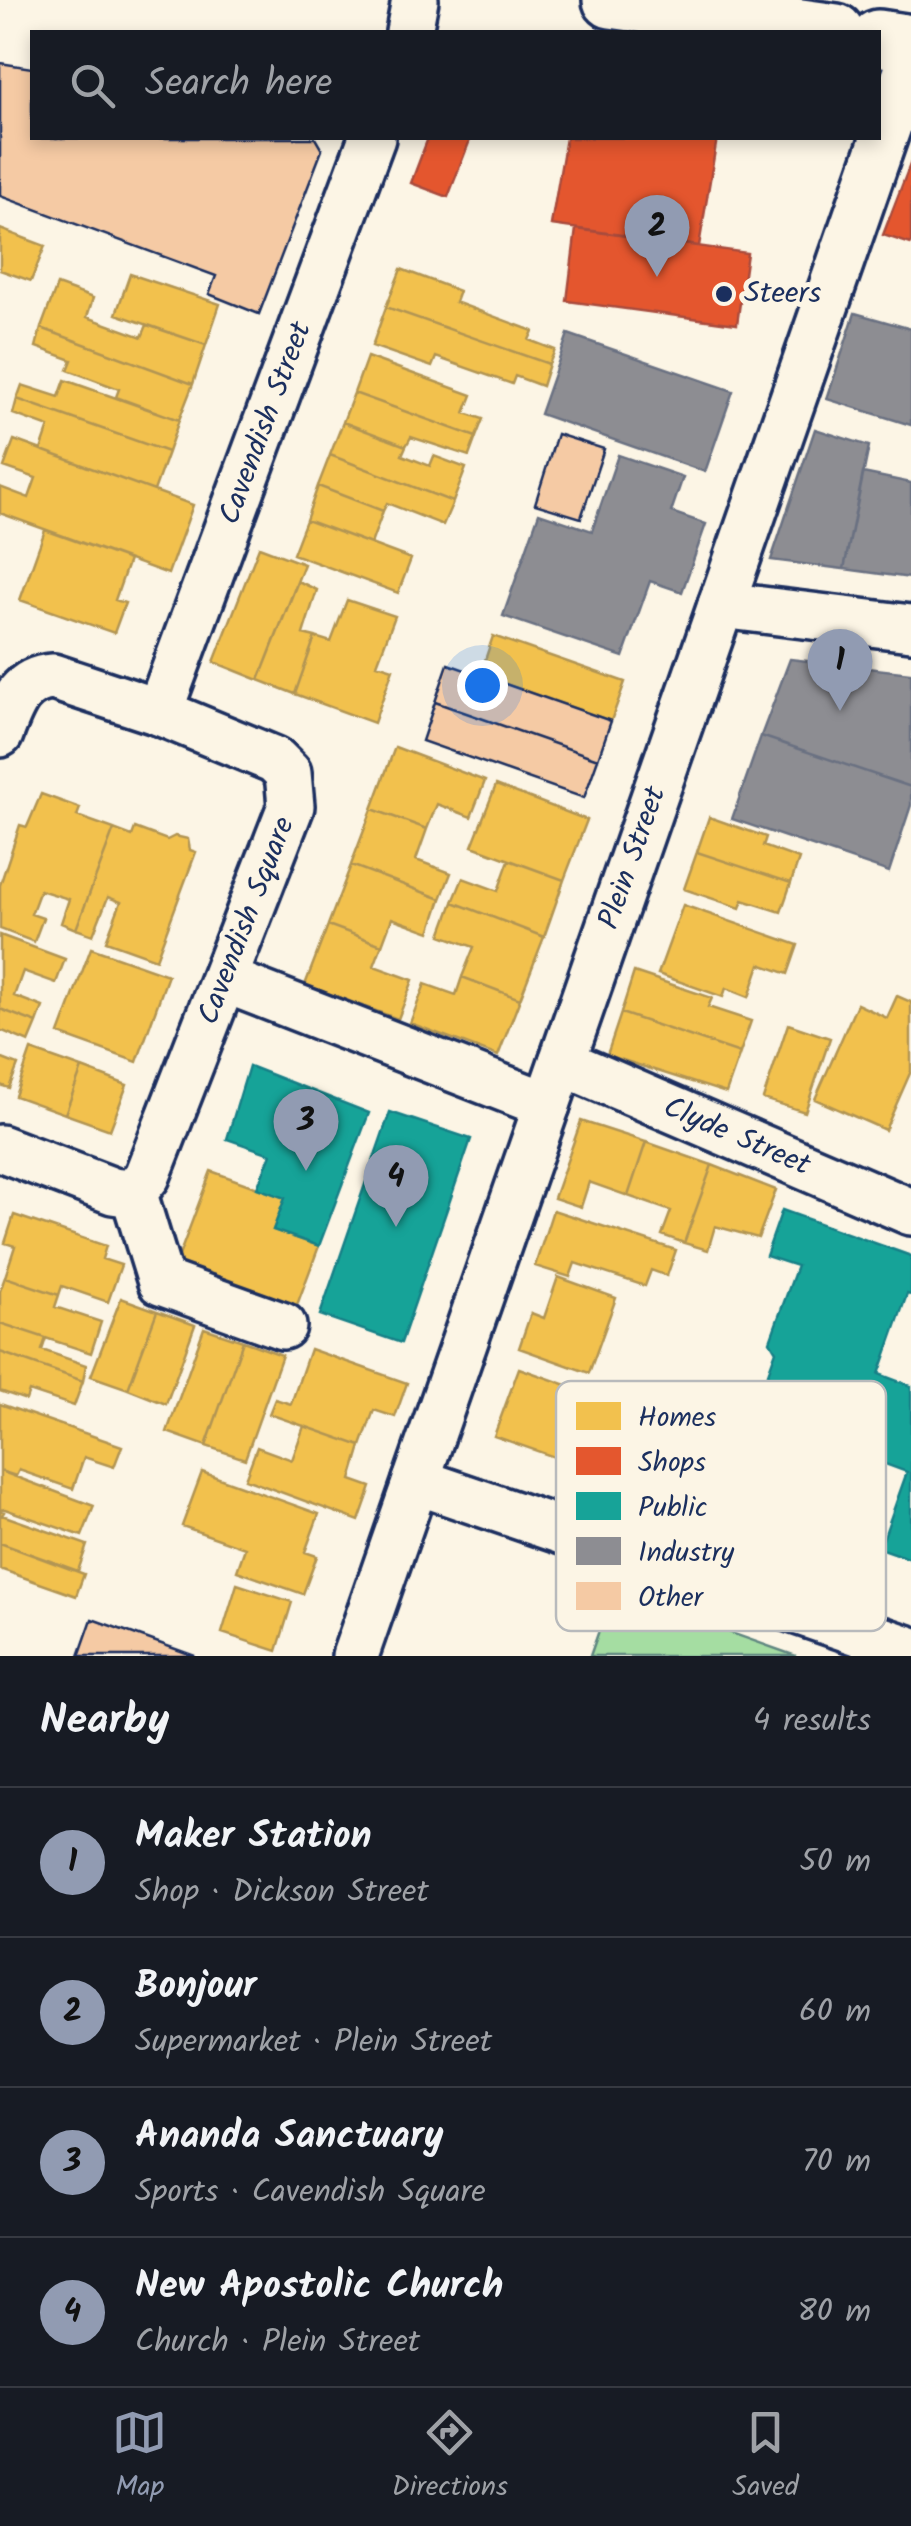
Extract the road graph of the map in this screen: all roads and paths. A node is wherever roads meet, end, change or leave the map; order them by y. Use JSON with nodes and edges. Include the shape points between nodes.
{"nodes":[{"id":1,"x":415,"y":0,"type":"edge"},
{"id":2,"x":612,"y":0,"type":"edge"},
{"id":3,"x":409,"y":30,"type":"edge"},
{"id":4,"x":822,"y":30,"type":"edge"},
{"id":5,"x":881,"y":38,"type":"edge"},
{"id":6,"x":911,"y":43,"type":"edge"},
{"id":7,"x":911,"y":60,"type":"edge"},
{"id":8,"x":371,"y":140,"type":"edge"},
{"id":9,"x":721,"y":605,"type":"junction"},
{"id":10,"x":911,"y":628,"type":"edge"},
{"id":11,"x":159,"y":712,"type":"junction"},
{"id":12,"x":0,"y":734,"type":"edge"},
{"id":13,"x":226,"y":980,"type":"junction"},
{"id":14,"x":562,"y":1062,"type":"junction"},
{"id":15,"x":547,"y":1105,"type":"junction"},
{"id":16,"x":0,"y":1148,"type":"edge"},
{"id":17,"x":133,"y":1191,"type":"junction"},
{"id":18,"x":911,"y":1212,"type":"edge"},
{"id":19,"x":284,"y":1326,"type":"dead end"},
{"id":20,"x":416,"y":1481,"type":"junction"},
{"id":21,"x":556,"y":1529,"type":"edge"},
{"id":22,"x":855,"y":1631,"type":"edge"},
{"id":23,"x":911,"y":1650,"type":"edge"},
{"id":24,"x":355,"y":1656,"type":"edge"}],
"edges":[{"from":1,"to":3,"type":"street"},
{"from":2,"to":4,"type":"main road"},
{"from":5,"to":6,"type":"main road"},
{"from":7,"to":9,"type":"street","name":"Plein Street"},
{"from":8,"to":11,"type":"street","name":"Cavendish Street"},
{"from":9,"to":10,"type":"street"},
{"from":9,"to":14,"type":"street","name":"Plein Street"},
{"from":11,"to":12,"type":"street","name":"Cavendish Square","via":[[54,677],[38,678],[11,703]]},
{"from":11,"to":13,"type":"street","name":"Cavendish Square","via":[[274,760],[288,773],[291,806]]},
{"from":13,"to":15,"type":"street"},
{"from":13,"to":17,"type":"street","name":"Cavendish Square","via":[[148,1176]]},
{"from":14,"to":15,"type":"street","name":"Plein Street"},
{"from":14,"to":18,"type":"street","name":"Clyde Street"},
{"from":15,"to":20,"type":"street","name":"Plein Street"},
{"from":16,"to":17,"type":"street","via":[[113,1191]]},
{"from":17,"to":19,"type":"street","via":[[161,1282]]},
{"from":20,"to":21,"type":"street"},
{"from":20,"to":24,"type":"street","name":"Plein Street"},
{"from":22,"to":23,"type":"street"}]}
